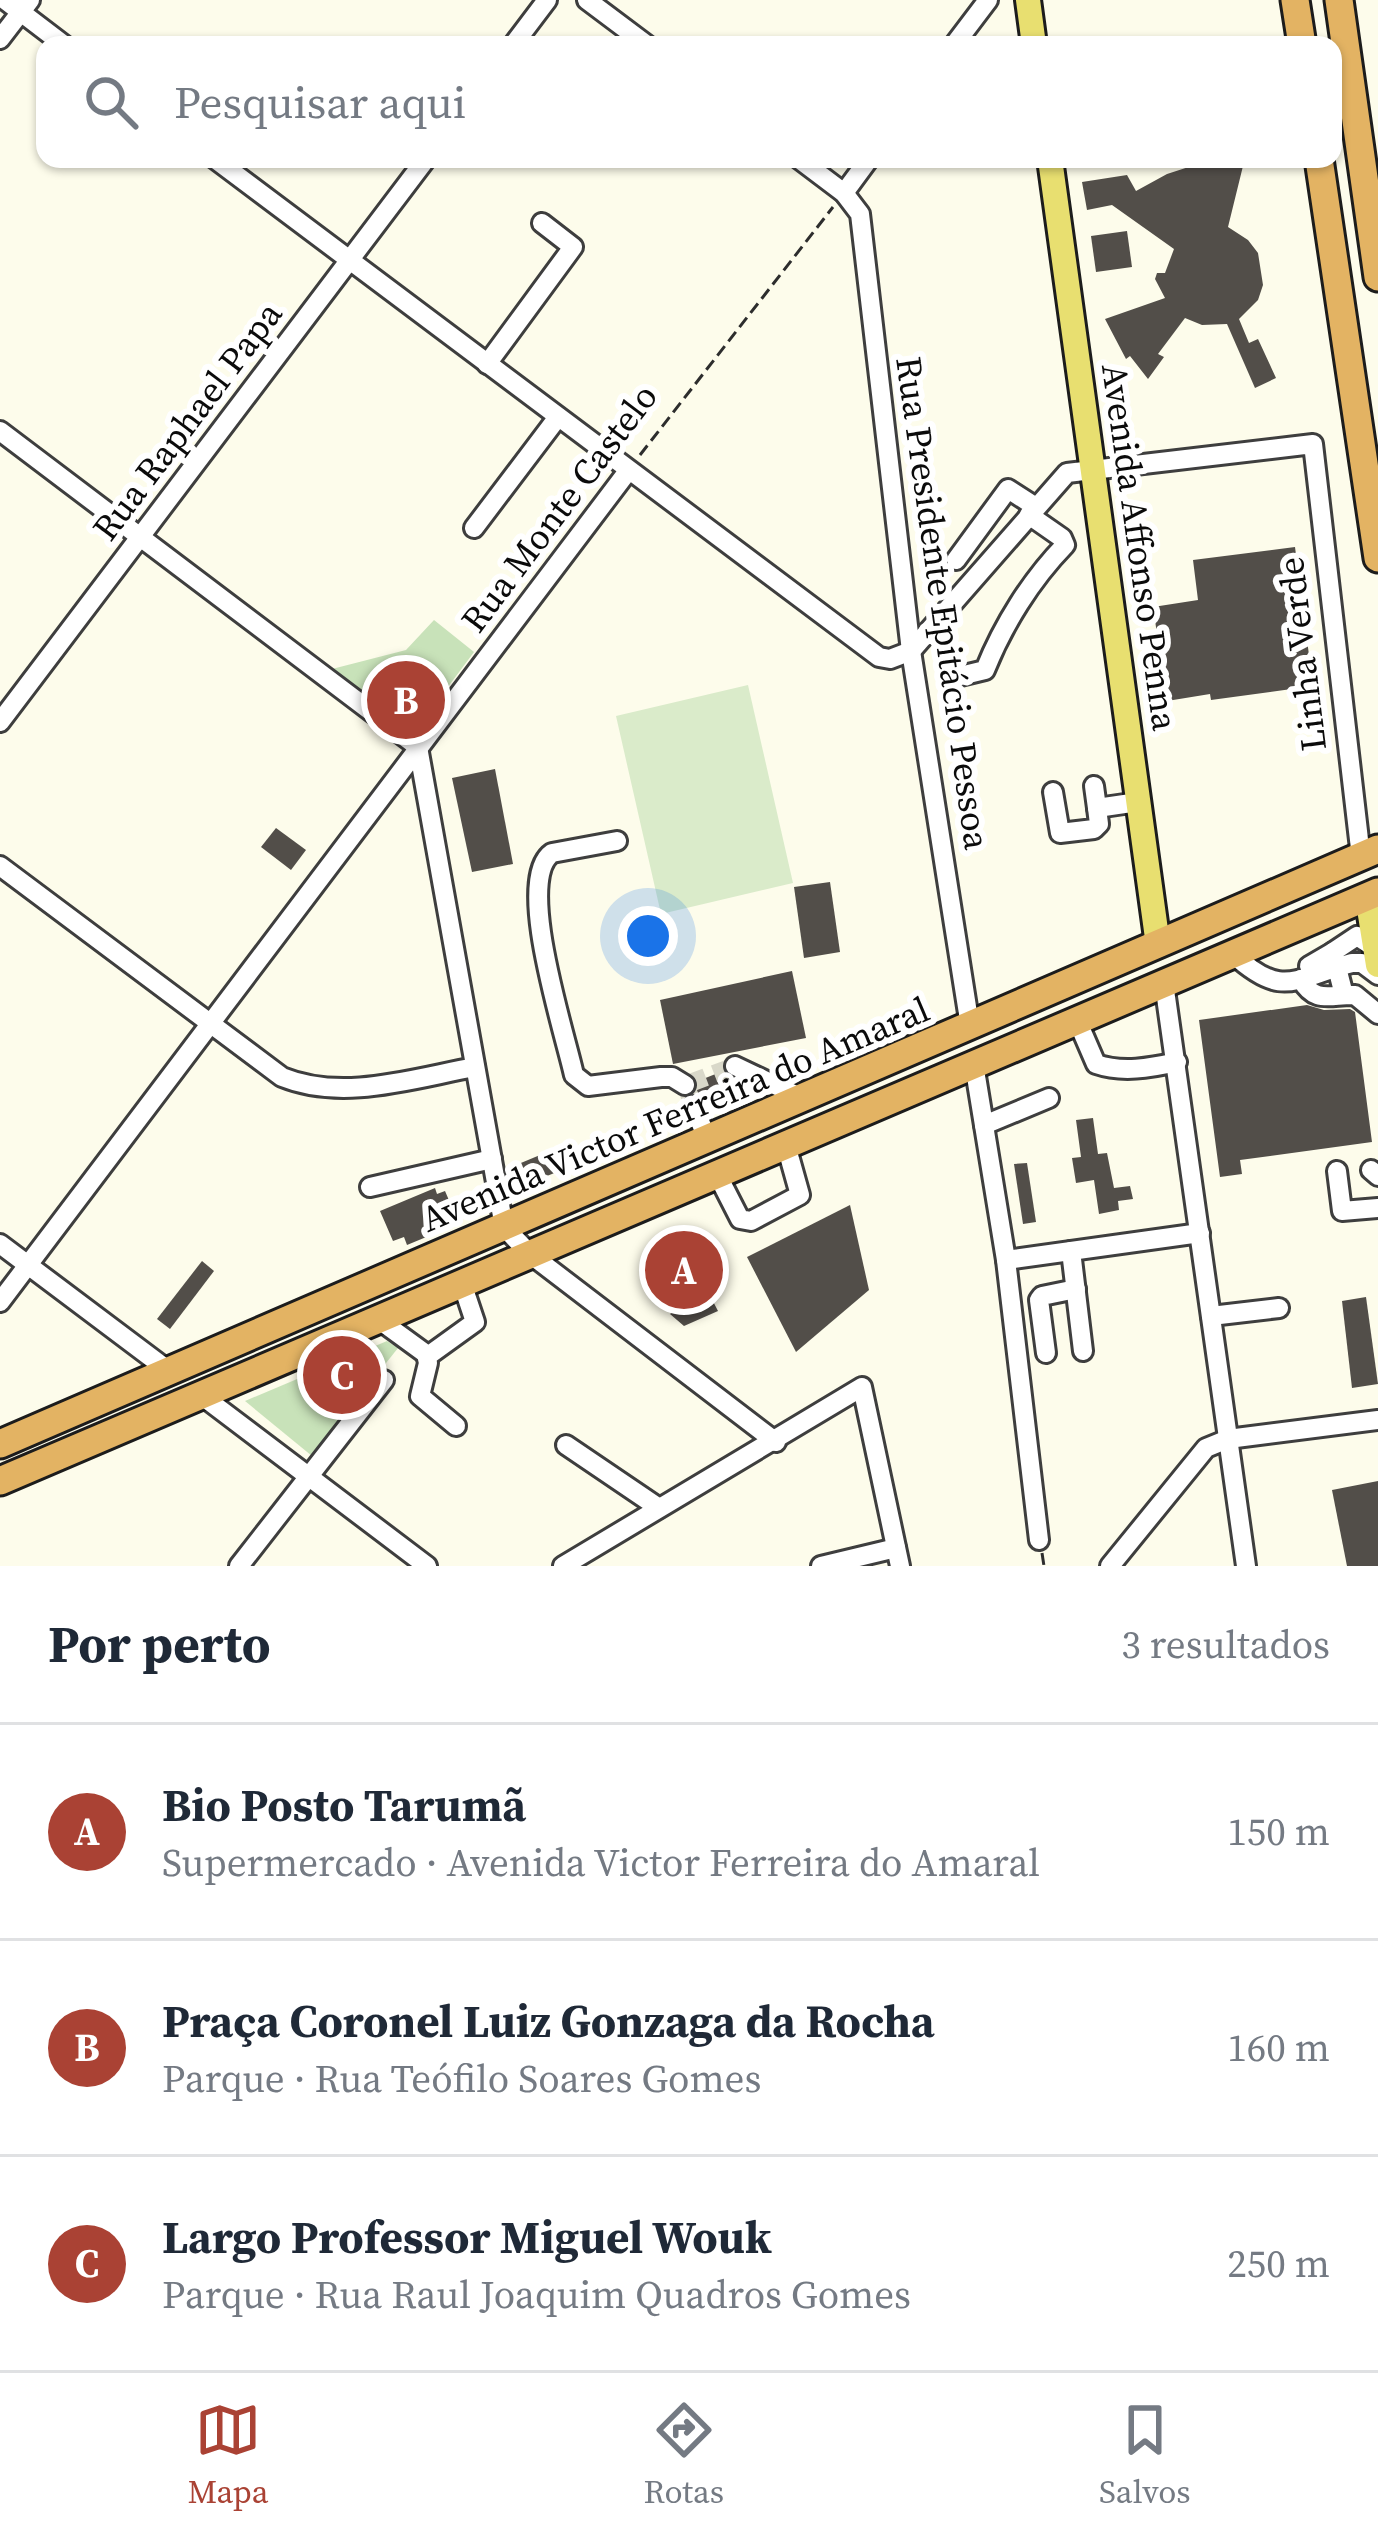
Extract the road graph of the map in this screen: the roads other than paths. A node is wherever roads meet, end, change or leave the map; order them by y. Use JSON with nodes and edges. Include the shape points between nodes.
{"nodes":[{"id":1,"x":547,"y":0,"type":"edge"},
{"id":2,"x":586,"y":0,"type":"edge"},
{"id":3,"x":988,"y":0,"type":"edge"},
{"id":4,"x":1028,"y":0,"type":"edge"},
{"id":5,"x":1296,"y":0,"type":"edge"},
{"id":6,"x":1339,"y":0,"type":"edge"},
{"id":7,"x":18,"y":4,"type":"edge"},
{"id":8,"x":54,"y":36,"type":"edge"},
{"id":9,"x":520,"y":36,"type":"edge"},
{"id":10,"x":635,"y":36,"type":"edge"},
{"id":11,"x":961,"y":36,"type":"edge"},
{"id":12,"x":1033,"y":36,"type":"edge"},
{"id":13,"x":1301,"y":36,"type":"edge"},
{"id":14,"x":0,"y":39,"type":"edge"},
{"id":15,"x":227,"y":168,"type":"edge"},
{"id":16,"x":419,"y":168,"type":"edge"},
{"id":17,"x":811,"y":168,"type":"edge"},
{"id":18,"x":862,"y":168,"type":"edge"},
{"id":19,"x":1051,"y":168,"type":"edge"},
{"id":20,"x":1320,"y":168,"type":"edge"},
{"id":21,"x":844,"y":193,"type":"junction"},
{"id":22,"x":542,"y":223,"type":"dead end"},
{"id":23,"x":350,"y":260,"type":"junction"},
{"id":24,"x":1378,"y":277,"type":"edge"},
{"id":25,"x":487,"y":364,"type":"junction"},
{"id":26,"x":558,"y":417,"type":"junction"},
{"id":27,"x":0,"y":431,"type":"edge"},
{"id":28,"x":1093,"y":469,"type":"junction"},
{"id":29,"x":628,"y":471,"type":"junction"},
{"id":30,"x":1032,"y":511,"type":"junction"},
{"id":31,"x":474,"y":528,"type":"dead end"},
{"id":32,"x":140,"y":537,"type":"junction"},
{"id":33,"x":1378,"y":558,"type":"edge"},
{"id":34,"x":956,"y":560,"type":"dead end"},
{"id":35,"x":911,"y":651,"type":"junction"},
{"id":36,"x":956,"y":677,"type":"dead end"},
{"id":37,"x":0,"y":722,"type":"edge"},
{"id":38,"x":418,"y":747,"type":"junction"},
{"id":39,"x":1094,"y":786,"type":"dead end"},
{"id":40,"x":1052,"y":792,"type":"dead end"},
{"id":41,"x":1138,"y":802,"type":"junction"},
{"id":42,"x":1097,"y":808,"type":"junction"},
{"id":43,"x":617,"y":841,"type":"dead end"},
{"id":44,"x":1370,"y":853,"type":"edge"},
{"id":45,"x":0,"y":866,"type":"edge"},
{"id":46,"x":1372,"y":894,"type":"edge"},
{"id":47,"x":1158,"y":945,"type":"junction"},
{"id":48,"x":1239,"y":951,"type":"junction"},
{"id":49,"x":1377,"y":956,"type":"edge"},
{"id":50,"x":1335,"y":959,"type":"junction"},
{"id":51,"x":1378,"y":975,"type":"edge"},
{"id":52,"x":1301,"y":980,"type":"junction"},
{"id":53,"x":1164,"y":983,"type":"junction"},
{"id":54,"x":1344,"y":995,"type":"junction"},
{"id":55,"x":1378,"y":1014,"type":"edge"},
{"id":56,"x":1077,"y":1020,"type":"junction"},
{"id":57,"x":210,"y":1024,"type":"junction"},
{"id":58,"x":970,"y":1026,"type":"junction"},
{"id":59,"x":1177,"y":1062,"type":"junction"},
{"id":60,"x":974,"y":1064,"type":"junction"},
{"id":61,"x":735,"y":1066,"type":"dead end"},
{"id":62,"x":475,"y":1067,"type":"junction"},
{"id":63,"x":685,"y":1085,"type":"dead end"},
{"id":64,"x":802,"y":1098,"type":"junction"},
{"id":65,"x":1049,"y":1098,"type":"dead end"},
{"id":66,"x":694,"y":1106,"type":"dead end"},
{"id":67,"x":984,"y":1125,"type":"junction"},
{"id":68,"x":707,"y":1139,"type":"junction"},
{"id":69,"x":786,"y":1145,"type":"junction"},
{"id":70,"x":492,"y":1159,"type":"junction"},
{"id":71,"x":1337,"y":1172,"type":"dead end"},
{"id":72,"x":717,"y":1174,"type":"junction"},
{"id":73,"x":370,"y":1187,"type":"dead end"},
{"id":74,"x":1378,"y":1208,"type":"edge"},
{"id":75,"x":504,"y":1227,"type":"junction"},
{"id":76,"x":1200,"y":1234,"type":"junction"},
{"id":77,"x":0,"y":1244,"type":"edge"},
{"id":78,"x":1071,"y":1251,"type":"junction"},
{"id":79,"x":530,"y":1254,"type":"junction"},
{"id":80,"x":1006,"y":1260,"type":"junction"},
{"id":81,"x":27,"y":1264,"type":"junction"},
{"id":82,"x":462,"y":1283,"type":"junction"},
{"id":83,"x":1076,"y":1289,"type":"junction"},
{"id":84,"x":0,"y":1301,"type":"edge"},
{"id":85,"x":1279,"y":1308,"type":"dead end"},
{"id":86,"x":1211,"y":1316,"type":"junction"},
{"id":87,"x":378,"y":1319,"type":"junction"},
{"id":88,"x":1083,"y":1351,"type":"dead end"},
{"id":89,"x":1046,"y":1353,"type":"dead end"},
{"id":90,"x":426,"y":1354,"type":"junction"},
{"id":91,"x":169,"y":1371,"type":"junction"},
{"id":92,"x":384,"y":1380,"type":"dead end"},
{"id":93,"x":201,"y":1395,"type":"junction"},
{"id":94,"x":1378,"y":1420,"type":"edge"},
{"id":95,"x":456,"y":1426,"type":"dead end"},
{"id":96,"x":1228,"y":1439,"type":"junction"},
{"id":97,"x":776,"y":1442,"type":"junction"},
{"id":98,"x":0,"y":1444,"type":"edge"},
{"id":99,"x":566,"y":1445,"type":"dead end"},
{"id":100,"x":308,"y":1476,"type":"junction"},
{"id":101,"x":0,"y":1481,"type":"edge"},
{"id":102,"x":659,"y":1508,"type":"junction"},
{"id":103,"x":1039,"y":1540,"type":"dead end"},
{"id":104,"x":898,"y":1557,"type":"edge"},
{"id":105,"x":239,"y":1566,"type":"edge"},
{"id":106,"x":427,"y":1566,"type":"edge"},
{"id":107,"x":563,"y":1566,"type":"edge"},
{"id":108,"x":821,"y":1566,"type":"edge"},
{"id":109,"x":1110,"y":1566,"type":"edge"},
{"id":110,"x":1246,"y":1566,"type":"edge"}],
"edges":[{"from":1,"to":9,"type":"street"},
{"from":2,"to":10,"type":"street"},
{"from":3,"to":11,"type":"street"},
{"from":4,"to":12,"type":"main road"},
{"from":5,"to":13,"type":"highway"},
{"from":6,"to":24,"type":"highway"},
{"from":7,"to":8,"type":"street"},
{"from":7,"to":14,"type":"street"},
{"from":15,"to":23,"type":"street"},
{"from":16,"to":23,"type":"street","name":"Rua Raphael Papa"},
{"from":17,"to":21,"type":"street"},
{"from":18,"to":21,"type":"street"},
{"from":19,"to":28,"type":"main road","name":"Avenida Affonso Penna"},
{"from":20,"to":33,"type":"highway"},
{"from":21,"to":35,"type":"street","name":"Rua Presidente Epitácio Pessoa","via":[[860,214]]},
{"from":22,"to":25,"type":"street","via":[[573,247]]},
{"from":23,"to":25,"type":"street"},
{"from":23,"to":32,"type":"street","name":"Rua Raphael Papa"},
{"from":25,"to":26,"type":"street"},
{"from":26,"to":29,"type":"street"},
{"from":26,"to":31,"type":"street"},
{"from":27,"to":32,"type":"street"},
{"from":28,"to":30,"type":"street","via":[[1067,473]]},
{"from":28,"to":41,"type":"main road","name":"Avenida Affonso Penna"},
{"from":28,"to":44,"type":"street","name":"Linha Verde","via":[[1313,444]]},
{"from":29,"to":35,"type":"street","via":[[869,653],[890,659]]},
{"from":29,"to":38,"type":"street","name":"Rua Monte Castelo"},
{"from":30,"to":34,"type":"street","via":[[1008,489]]},
{"from":30,"to":35,"type":"street"},
{"from":30,"to":36,"type":"street","via":[[1065,545],[985,670]]},
{"from":32,"to":37,"type":"street","name":"Rua Raphael Papa"},
{"from":32,"to":38,"type":"street"},
{"from":35,"to":58,"type":"street","name":"Rua Presidente Epitácio Pessoa"},
{"from":38,"to":57,"type":"street","name":"Rua Monte Castelo"},
{"from":38,"to":62,"type":"street"},
{"from":39,"to":42,"type":"street"},
{"from":40,"to":42,"type":"street","via":[[1060,833],[1094,829]]},
{"from":41,"to":42,"type":"street"},
{"from":41,"to":47,"type":"main road","name":"Avenida Affonso Penna"},
{"from":43,"to":63,"type":"street","via":[[552,853],[539,872],[536,908],[574,1075],[588,1086],[661,1076]]},
{"from":44,"to":47,"type":"highway","name":"Avenida Victor Ferreira do Amaral"},
{"from":45,"to":57,"type":"street"},
{"from":46,"to":48,"type":"highway","name":"Avenida Victor Ferreira do Amaral"},
{"from":46,"to":49,"type":"main road"},
{"from":47,"to":58,"type":"highway","name":"Avenida Victor Ferreira do Amaral"},
{"from":48,"to":50,"type":"street","via":[[1281,976]]},
{"from":48,"to":52,"type":"street","via":[[1269,981]]},
{"from":48,"to":53,"type":"highway","name":"Avenida Victor Ferreira do Amaral"},
{"from":49,"to":50,"type":"street","via":[[1358,936]]},
{"from":50,"to":51,"type":"street"},
{"from":50,"to":52,"type":"street"},
{"from":50,"to":54,"type":"street"},
{"from":52,"to":54,"type":"street","via":[[1318,998]]},
{"from":53,"to":56,"type":"highway","name":"Avenida Victor Ferreira do Amaral"},
{"from":53,"to":59,"type":"street"},
{"from":54,"to":55,"type":"street"},
{"from":56,"to":59,"type":"street","via":[[1096,1064]]},
{"from":56,"to":60,"type":"highway","name":"Avenida Victor Ferreira do Amaral"},
{"from":57,"to":62,"type":"street","via":[[282,1077],[322,1088]]},
{"from":57,"to":81,"type":"street","name":"Rua Monte Castelo"},
{"from":58,"to":64,"type":"highway","name":"Avenida Victor Ferreira do Amaral"},
{"from":59,"to":76,"type":"street"},
{"from":60,"to":67,"type":"street"},
{"from":60,"to":69,"type":"highway","name":"Avenida Victor Ferreira do Amaral"},
{"from":61,"to":64,"type":"street"},
{"from":62,"to":70,"type":"street"},
{"from":64,"to":68,"type":"highway","name":"Avenida Victor Ferreira do Amaral"},
{"from":65,"to":67,"type":"street"},
{"from":66,"to":68,"type":"street"},
{"from":67,"to":80,"type":"street"},
{"from":68,"to":75,"type":"highway","name":"Avenida Victor Ferreira do Amaral"},
{"from":69,"to":72,"type":"highway","name":"Avenida Victor Ferreira do Amaral"},
{"from":69,"to":72,"type":"street","via":[[800,1195],[751,1221],[740,1219]]},
{"from":70,"to":73,"type":"street"},
{"from":70,"to":75,"type":"street"},
{"from":71,"to":74,"type":"street","via":[[1343,1220]]},
{"from":72,"to":79,"type":"highway","name":"Avenida Victor Ferreira do Amaral"},
{"from":75,"to":79,"type":"street"},
{"from":75,"to":91,"type":"highway","name":"Avenida Victor Ferreira do Amaral"},
{"from":76,"to":78,"type":"street"},
{"from":76,"to":86,"type":"street"},
{"from":77,"to":81,"type":"street"},
{"from":78,"to":80,"type":"street"},
{"from":78,"to":83,"type":"street"},
{"from":79,"to":82,"type":"highway","name":"Avenida Victor Ferreira do Amaral"},
{"from":79,"to":97,"type":"street"},
{"from":80,"to":103,"type":"street"},
{"from":81,"to":84,"type":"street","name":"Rua Monte Castelo"},
{"from":81,"to":91,"type":"street"},
{"from":82,"to":87,"type":"highway","name":"Avenida Victor Ferreira do Amaral"},
{"from":82,"to":90,"type":"street","via":[[475,1322]]},
{"from":83,"to":88,"type":"street"},
{"from":83,"to":89,"type":"street","via":[[1039,1300]]},
{"from":85,"to":86,"type":"street"},
{"from":86,"to":96,"type":"street"},
{"from":87,"to":90,"type":"street"},
{"from":87,"to":93,"type":"highway","name":"Avenida Victor Ferreira do Amaral"},
{"from":90,"to":95,"type":"street","via":[[420,1396]]},
{"from":91,"to":98,"type":"highway","name":"Avenida Victor Ferreira do Amaral"},
{"from":92,"to":100,"type":"street"},
{"from":93,"to":100,"type":"street"},
{"from":93,"to":101,"type":"highway","name":"Avenida Victor Ferreira do Amaral"},
{"from":94,"to":96,"type":"street"},
{"from":96,"to":109,"type":"street","via":[[1194,1459]]},
{"from":96,"to":110,"type":"street"},
{"from":97,"to":102,"type":"street"},
{"from":97,"to":104,"type":"street","via":[[862,1388]]},
{"from":99,"to":102,"type":"street"},
{"from":100,"to":105,"type":"street"},
{"from":100,"to":106,"type":"street"},
{"from":102,"to":107,"type":"street"},
{"from":104,"to":108,"type":"street"}]}
